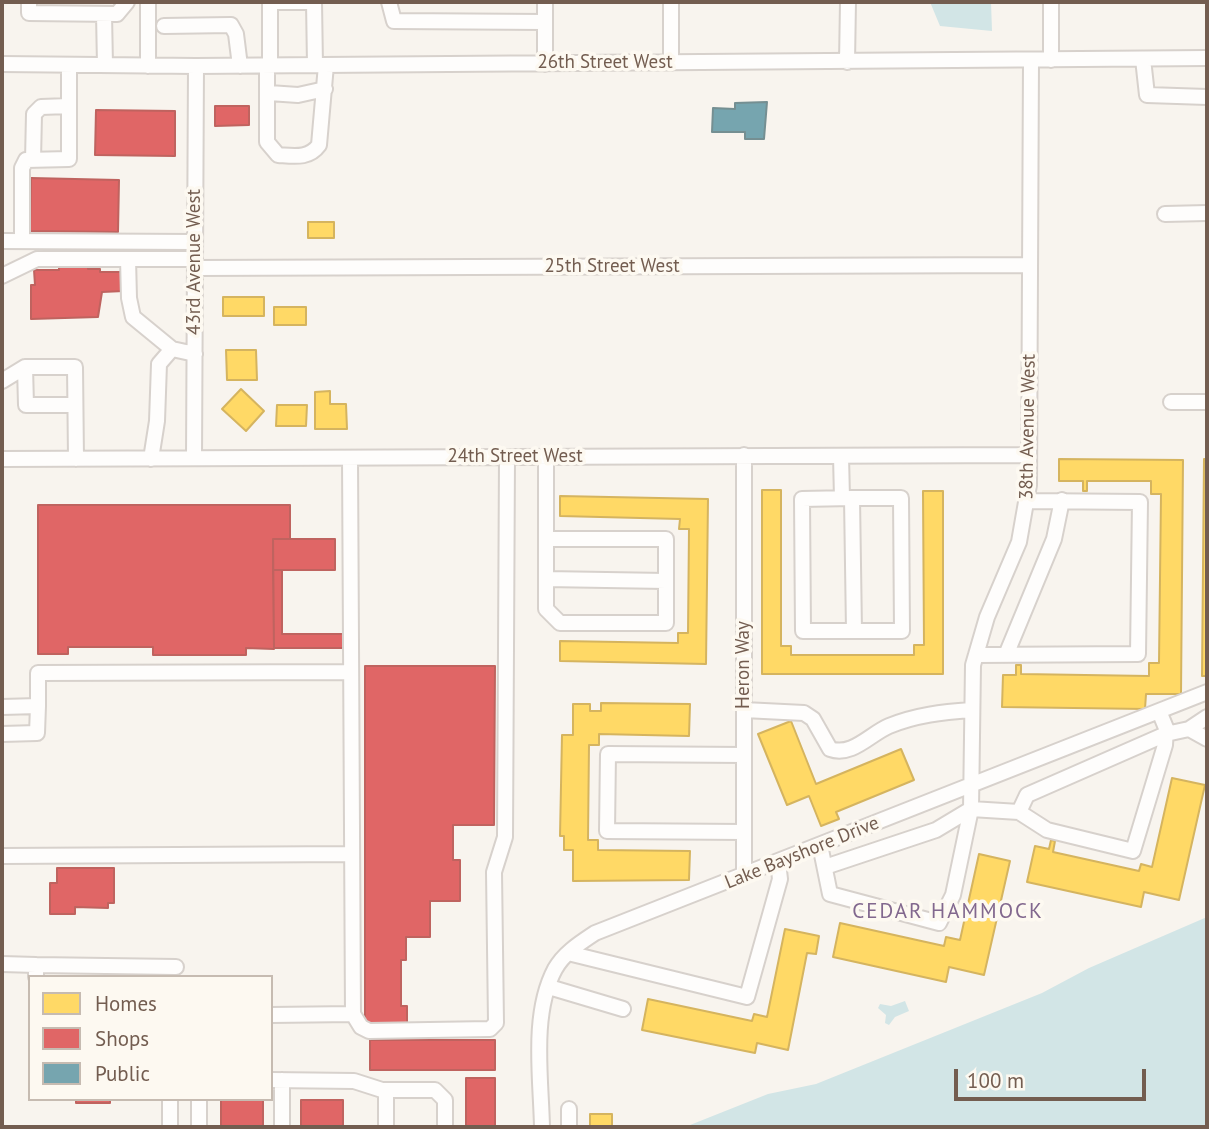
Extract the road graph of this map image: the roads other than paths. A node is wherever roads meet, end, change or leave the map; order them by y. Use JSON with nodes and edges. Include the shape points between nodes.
{"nodes":[{"id":1,"x":29,"y":2,"type":"edge"},
{"id":2,"x":127,"y":2,"type":"edge"},
{"id":3,"x":148,"y":2,"type":"edge"},
{"id":4,"x":270,"y":2,"type":"edge"},
{"id":5,"x":389,"y":2,"type":"edge"},
{"id":6,"x":545,"y":2,"type":"edge"},
{"id":7,"x":671,"y":2,"type":"edge"},
{"id":8,"x":848,"y":2,"type":"edge"},
{"id":9,"x":1051,"y":2,"type":"edge"},
{"id":10,"x":104,"y":13,"type":"junction"},
{"id":11,"x":545,"y":22,"type":"junction"},
{"id":12,"x":164,"y":26,"type":"dead end"},
{"id":13,"x":1207,"y":58,"type":"edge"},
{"id":14,"x":1143,"y":59,"type":"junction"},
{"id":15,"x":1051,"y":60,"type":"junction"},
{"id":16,"x":1031,"y":61,"type":"junction"},
{"id":17,"x":848,"y":62,"type":"junction"},
{"id":18,"x":671,"y":63,"type":"junction"},
{"id":19,"x":2,"y":64,"type":"edge"},
{"id":20,"x":545,"y":64,"type":"junction"},
{"id":21,"x":69,"y":65,"type":"junction"},
{"id":22,"x":105,"y":65,"type":"junction"},
{"id":23,"x":269,"y":65,"type":"junction"},
{"id":24,"x":320,"y":65,"type":"junction"},
{"id":25,"x":148,"y":66,"type":"junction"},
{"id":26,"x":196,"y":66,"type":"junction"},
{"id":27,"x":240,"y":66,"type":"junction"},
{"id":28,"x":325,"y":89,"type":"junction"},
{"id":29,"x":268,"y":93,"type":"junction"},
{"id":30,"x":1207,"y":97,"type":"edge"},
{"id":31,"x":69,"y":106,"type":"junction"},
{"id":32,"x":33,"y":160,"type":"junction"},
{"id":33,"x":1207,"y":212,"type":"edge"},
{"id":34,"x":1165,"y":214,"type":"dead end"},
{"id":35,"x":2,"y":241,"type":"edge"},
{"id":36,"x":22,"y":241,"type":"junction"},
{"id":37,"x":195,"y":242,"type":"junction"},
{"id":38,"x":128,"y":259,"type":"junction"},
{"id":39,"x":195,"y":264,"type":"junction"},
{"id":40,"x":1030,"y":265,"type":"junction"},
{"id":41,"x":2,"y":276,"type":"edge"},
{"id":42,"x":172,"y":349,"type":"junction"},
{"id":43,"x":195,"y":354,"type":"junction"},
{"id":44,"x":25,"y":367,"type":"junction"},
{"id":45,"x":2,"y":381,"type":"edge"},
{"id":46,"x":1171,"y":402,"type":"dead end"},
{"id":47,"x":1207,"y":402,"type":"edge"},
{"id":48,"x":75,"y":405,"type":"junction"},
{"id":49,"x":744,"y":455,"type":"junction"},
{"id":50,"x":1029,"y":455,"type":"junction"},
{"id":51,"x":841,"y":456,"type":"junction"},
{"id":52,"x":546,"y":457,"type":"junction"},
{"id":53,"x":194,"y":458,"type":"junction"},
{"id":54,"x":350,"y":458,"type":"junction"},
{"id":55,"x":507,"y":458,"type":"junction"},
{"id":56,"x":2,"y":459,"type":"edge"},
{"id":57,"x":76,"y":459,"type":"junction"},
{"id":58,"x":151,"y":459,"type":"junction"},
{"id":59,"x":847,"y":498,"type":"junction"},
{"id":60,"x":1062,"y":500,"type":"junction"},
{"id":61,"x":1027,"y":501,"type":"junction"},
{"id":62,"x":546,"y":538,"type":"junction"},
{"id":63,"x":546,"y":579,"type":"junction"},
{"id":64,"x":666,"y":581,"type":"junction"},
{"id":65,"x":854,"y":631,"type":"junction"},
{"id":66,"x":976,"y":655,"type":"junction"},
{"id":67,"x":1006,"y":655,"type":"junction"},
{"id":68,"x":351,"y":672,"type":"junction"},
{"id":69,"x":1207,"y":692,"type":"edge"},
{"id":70,"x":38,"y":706,"type":"junction"},
{"id":71,"x":2,"y":707,"type":"edge"},
{"id":72,"x":744,"y":710,"type":"junction"},
{"id":73,"x":971,"y":710,"type":"junction"},
{"id":74,"x":1159,"y":711,"type":"junction"},
{"id":75,"x":1207,"y":717,"type":"edge"},
{"id":76,"x":1189,"y":729,"type":"junction"},
{"id":77,"x":2,"y":734,"type":"edge"},
{"id":78,"x":1166,"y":734,"type":"junction"},
{"id":79,"x":1207,"y":739,"type":"edge"},
{"id":80,"x":744,"y":755,"type":"junction"},
{"id":81,"x":972,"y":785,"type":"junction"},
{"id":82,"x":971,"y":809,"type":"junction"},
{"id":83,"x":1019,"y":812,"type":"junction"},
{"id":84,"x":744,"y":832,"type":"junction"},
{"id":85,"x":820,"y":845,"type":"junction"},
{"id":86,"x":352,"y":854,"type":"junction"},
{"id":87,"x":2,"y":856,"type":"edge"},
{"id":88,"x":778,"y":862,"type":"junction"},
{"id":89,"x":825,"y":867,"type":"junction"},
{"id":90,"x":744,"y":876,"type":"junction"},
{"id":91,"x":568,"y":953,"type":"junction"},
{"id":92,"x":2,"y":964,"type":"edge"},
{"id":93,"x":176,"y":967,"type":"dead end"},
{"id":94,"x":36,"y":971,"type":"edge"},
{"id":95,"x":548,"y":987,"type":"junction"},
{"id":96,"x":623,"y":1009,"type":"dead end"},
{"id":97,"x":353,"y":1014,"type":"junction"},
{"id":98,"x":273,"y":1015,"type":"edge"},
{"id":99,"x":277,"y":1080,"type":"edge"},
{"id":100,"x":386,"y":1090,"type":"junction"},
{"id":101,"x":170,"y":1101,"type":"edge"},
{"id":102,"x":199,"y":1101,"type":"edge"},
{"id":103,"x":569,"y":1109,"type":"dead end"},
{"id":104,"x":170,"y":1127,"type":"edge"},
{"id":105,"x":199,"y":1127,"type":"edge"},
{"id":106,"x":282,"y":1127,"type":"edge"},
{"id":107,"x":386,"y":1127,"type":"edge"},
{"id":108,"x":445,"y":1127,"type":"edge"},
{"id":109,"x":541,"y":1127,"type":"edge"},
{"id":110,"x":569,"y":1127,"type":"edge"}],
"edges":[{"from":1,"to":10,"type":"street","via":[[29,13]]},
{"from":2,"to":10,"type":"street","via":[[117,14]]},
{"from":3,"to":25,"type":"street"},
{"from":4,"to":23,"type":"street"},
{"from":4,"to":24,"type":"street","via":[[314,2]]},
{"from":5,"to":11,"type":"street","via":[[394,21]]},
{"from":6,"to":11,"type":"street"},
{"from":7,"to":18,"type":"street"},
{"from":8,"to":17,"type":"street"},
{"from":9,"to":15,"type":"street"},
{"from":10,"to":22,"type":"street"},
{"from":11,"to":20,"type":"street"},
{"from":12,"to":27,"type":"street","via":[[231,25]]},
{"from":13,"to":14,"type":"street","name":"26th Street West"},
{"from":14,"to":15,"type":"street","name":"26th Street West"},
{"from":14,"to":30,"type":"street","via":[[1147,94]]},
{"from":15,"to":16,"type":"street","name":"26th Street West"},
{"from":16,"to":17,"type":"street","name":"26th Street West"},
{"from":16,"to":40,"type":"street","name":"38th Avenue West"},
{"from":17,"to":18,"type":"street","name":"26th Street West"},
{"from":18,"to":20,"type":"street","name":"26th Street West"},
{"from":19,"to":21,"type":"street","name":"26th Street West"},
{"from":20,"to":24,"type":"street","name":"26th Street West"},
{"from":21,"to":22,"type":"street","name":"26th Street West"},
{"from":21,"to":31,"type":"street"},
{"from":22,"to":25,"type":"street","name":"26th Street West"},
{"from":23,"to":24,"type":"street","name":"26th Street West"},
{"from":23,"to":27,"type":"street","name":"26th Street West"},
{"from":23,"to":29,"type":"street"},
{"from":24,"to":28,"type":"street"},
{"from":25,"to":26,"type":"street","name":"26th Street West"},
{"from":26,"to":27,"type":"street","name":"26th Street West"},
{"from":26,"to":37,"type":"street","name":"43rd Avenue West"},
{"from":28,"to":29,"type":"street","via":[[298,96]]},
{"from":28,"to":29,"type":"street","via":[[319,145],[305,156],[278,155],[271,150],[267,142]]},
{"from":31,"to":32,"type":"street","via":[[41,107],[34,114]]},
{"from":31,"to":32,"type":"street","via":[[69,159]]},
{"from":32,"to":36,"type":"street","via":[[26,160],[22,168]]},
{"from":33,"to":34,"type":"street"},
{"from":35,"to":36,"type":"street"},
{"from":36,"to":37,"type":"street"},
{"from":37,"to":39,"type":"street","name":"43rd Avenue West"},
{"from":38,"to":39,"type":"street","name":"25th Street West"},
{"from":38,"to":41,"type":"street","name":"25th Street West","via":[[37,259]]},
{"from":38,"to":42,"type":"street","via":[[133,317]]},
{"from":39,"to":40,"type":"street","name":"25th Street West"},
{"from":39,"to":43,"type":"street","name":"43rd Avenue West"},
{"from":40,"to":50,"type":"street","name":"38th Avenue West"},
{"from":42,"to":43,"type":"street"},
{"from":42,"to":58,"type":"street","via":[[159,364]]},
{"from":43,"to":53,"type":"street","name":"43rd Avenue West"},
{"from":44,"to":45,"type":"street"},
{"from":44,"to":48,"type":"street","via":[[26,405]]},
{"from":44,"to":48,"type":"street","via":[[75,367]]},
{"from":46,"to":47,"type":"street"},
{"from":48,"to":57,"type":"street"},
{"from":49,"to":51,"type":"street","name":"24th Street West"},
{"from":49,"to":52,"type":"street","name":"24th Street West"},
{"from":49,"to":72,"type":"street","name":"Heron Way"},
{"from":50,"to":51,"type":"street","name":"24th Street West"},
{"from":50,"to":61,"type":"street","name":"38th Avenue West"},
{"from":51,"to":59,"type":"street"},
{"from":52,"to":55,"type":"street","name":"24th Street West"},
{"from":52,"to":62,"type":"street"},
{"from":53,"to":54,"type":"street","name":"24th Street West"},
{"from":53,"to":58,"type":"street","name":"24th Street West"},
{"from":54,"to":55,"type":"street","name":"24th Street West"},
{"from":54,"to":68,"type":"street"},
{"from":55,"to":97,"type":"street","via":[[505,836],[494,873],[496,1023],[490,1028],[369,1031]]},
{"from":56,"to":57,"type":"street","name":"24th Street West"},
{"from":57,"to":58,"type":"street","name":"24th Street West"},
{"from":59,"to":65,"type":"street"},
{"from":59,"to":65,"type":"street","via":[[802,499],[803,631]]},
{"from":59,"to":65,"type":"street","via":[[901,498],[902,631]]},
{"from":60,"to":61,"type":"street"},
{"from":60,"to":67,"type":"street","via":[[1054,540]]},
{"from":60,"to":67,"type":"street","via":[[1140,502],[1138,654]]},
{"from":61,"to":66,"type":"street","name":"38th Avenue West","via":[[1019,542]]},
{"from":62,"to":63,"type":"street"},
{"from":62,"to":64,"type":"street","via":[[666,540]]},
{"from":63,"to":64,"type":"street"},
{"from":63,"to":64,"type":"street","via":[[546,609],[561,622],[574,623],[666,623]]},
{"from":66,"to":67,"type":"street"},
{"from":66,"to":73,"type":"street","name":"38th Avenue West"},
{"from":68,"to":70,"type":"street","via":[[38,673]]},
{"from":68,"to":86,"type":"street"},
{"from":69,"to":74,"type":"street","name":"Lake Bayshore Drive"},
{"from":70,"to":71,"type":"street"},
{"from":70,"to":77,"type":"street","via":[[37,733]]},
{"from":72,"to":73,"type":"street","via":[[804,713],[837,752],[888,726],[935,712]]},
{"from":72,"to":80,"type":"street","name":"Heron Way"},
{"from":73,"to":81,"type":"street","name":"38th Avenue West"},
{"from":74,"to":78,"type":"street"},
{"from":74,"to":81,"type":"street","name":"Lake Bayshore Drive"},
{"from":75,"to":76,"type":"street"},
{"from":76,"to":78,"type":"street"},
{"from":76,"to":79,"type":"street"},
{"from":78,"to":83,"type":"street","via":[[1027,795]]},
{"from":78,"to":83,"type":"street","via":[[1133,851],[1047,830]]},
{"from":80,"to":84,"type":"street","name":"Heron Way"},
{"from":80,"to":84,"type":"street","via":[[608,754],[607,831]]},
{"from":81,"to":82,"type":"street","name":"38th Avenue West"},
{"from":81,"to":85,"type":"street","name":"Lake Bayshore Drive"},
{"from":82,"to":83,"type":"street"},
{"from":82,"to":89,"type":"street","via":[[936,830]]},
{"from":82,"to":89,"type":"street","name":"38th Avenue West","via":[[953,895],[939,923],[830,894]]},
{"from":84,"to":90,"type":"street","name":"Heron Way"},
{"from":85,"to":88,"type":"street","name":"Lake Bayshore Drive"},
{"from":85,"to":89,"type":"street"},
{"from":86,"to":87,"type":"street"},
{"from":86,"to":97,"type":"street"},
{"from":88,"to":90,"type":"street","name":"Lake Bayshore Drive"},
{"from":88,"to":91,"type":"street","via":[[780,879],[747,997]]},
{"from":90,"to":91,"type":"street","name":"Lake Bayshore Drive","via":[[595,933]]},
{"from":91,"to":95,"type":"street","name":"Lake Bayshore Drive"},
{"from":92,"to":94,"type":"street"},
{"from":93,"to":94,"type":"street"},
{"from":95,"to":96,"type":"street"},
{"from":95,"to":109,"type":"street","name":"Lake Bayshore Drive","via":[[541,1033]]},
{"from":97,"to":98,"type":"street"},
{"from":99,"to":100,"type":"street","via":[[354,1081]]},
{"from":99,"to":106,"type":"street"},
{"from":100,"to":107,"type":"street"},
{"from":100,"to":108,"type":"street","via":[[435,1090],[445,1100]]},
{"from":101,"to":104,"type":"street"},
{"from":102,"to":105,"type":"street"},
{"from":103,"to":110,"type":"street"}]}
